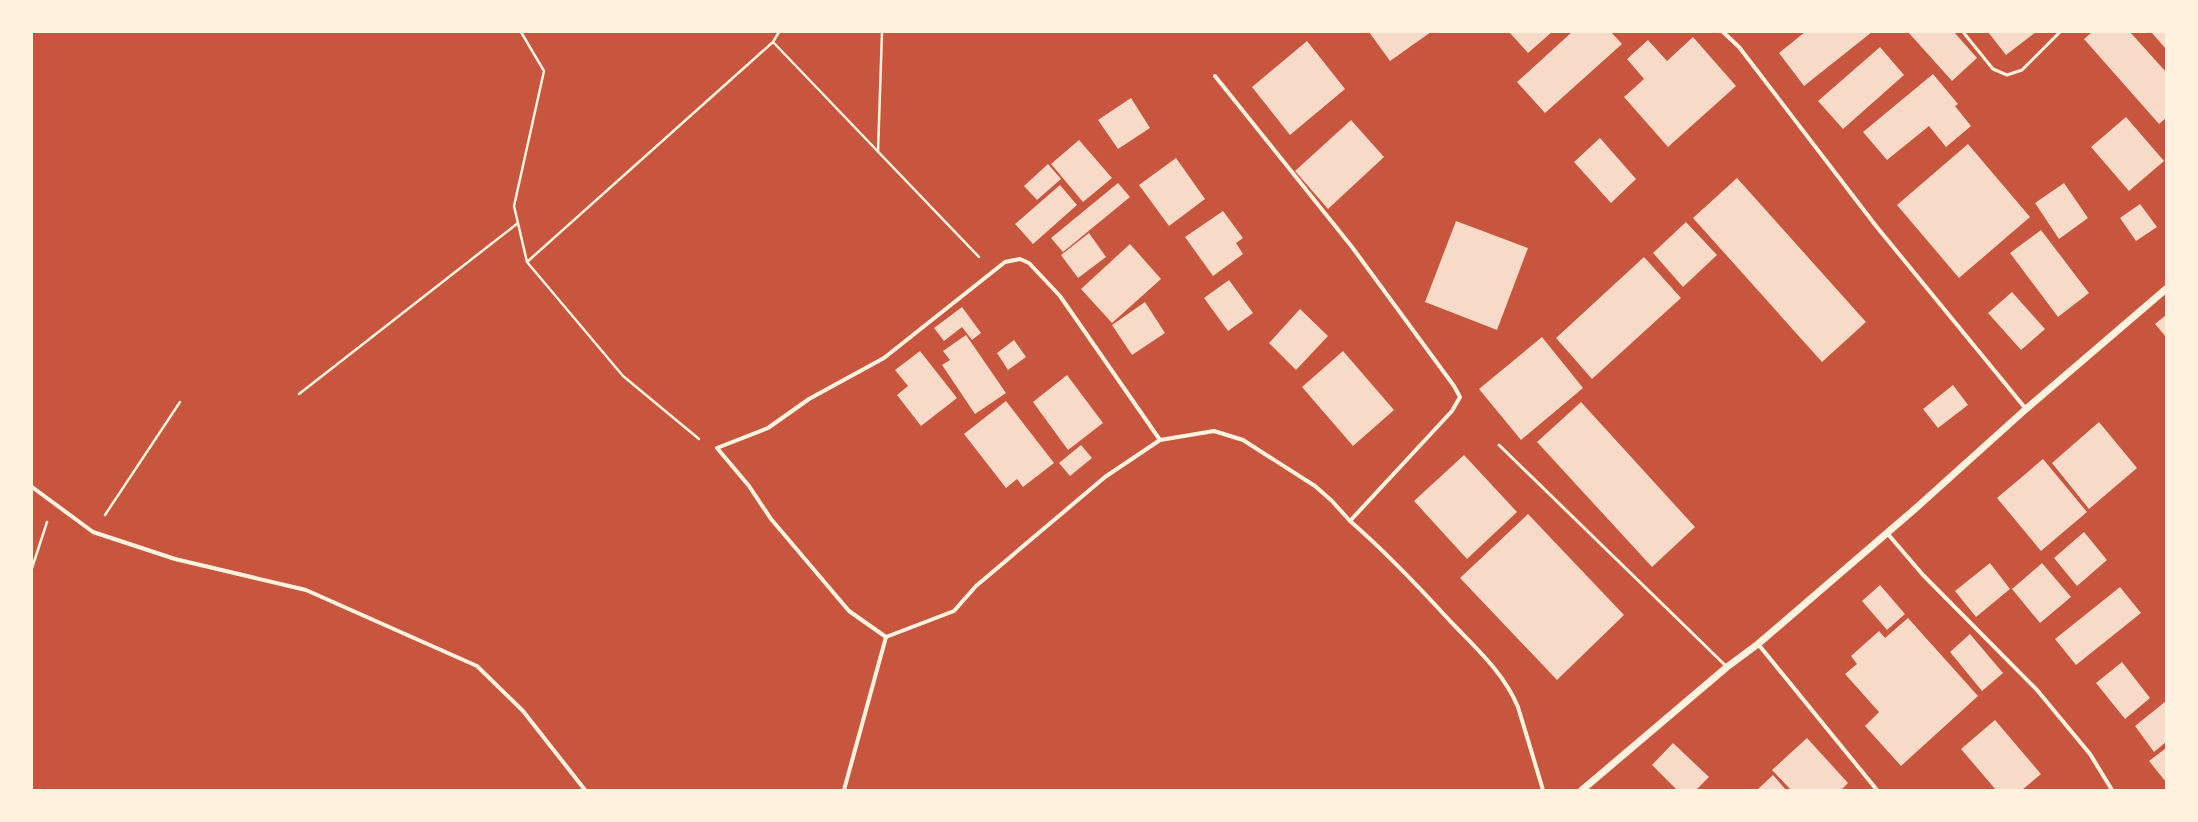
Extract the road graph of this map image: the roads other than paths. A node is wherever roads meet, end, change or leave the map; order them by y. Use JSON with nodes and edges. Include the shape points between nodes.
{"nodes":[{"id":1,"x":1723,"y":32,"type":"edge"},
{"id":2,"x":1963,"y":32,"type":"edge"},
{"id":3,"x":2060,"y":32,"type":"edge"},
{"id":4,"x":1215,"y":76,"type":"dead end"},
{"id":5,"x":2166,"y":289,"type":"edge"},
{"id":6,"x":2026,"y":409,"type":"junction"},
{"id":7,"x":1160,"y":440,"type":"junction"},
{"id":8,"x":1499,"y":445,"type":"dead end"},
{"id":9,"x":32,"y":487,"type":"edge"},
{"id":10,"x":1350,"y":521,"type":"junction"},
{"id":11,"x":1887,"y":533,"type":"junction"},
{"id":12,"x":886,"y":637,"type":"junction"},
{"id":13,"x":1758,"y":644,"type":"junction"},
{"id":14,"x":1727,"y":667,"type":"junction"},
{"id":15,"x":585,"y":790,"type":"edge"},
{"id":16,"x":844,"y":790,"type":"edge"},
{"id":17,"x":1543,"y":790,"type":"edge"},
{"id":18,"x":1582,"y":790,"type":"edge"},
{"id":19,"x":1877,"y":790,"type":"edge"},
{"id":20,"x":2112,"y":790,"type":"edge"}],
"edges":[{"from":1,"to":6,"type":"street","via":[[1739,47],[1876,226]]},
{"from":2,"to":3,"type":"lane","via":[[1993,69],[2007,75],[2022,70]]},
{"from":4,"to":10,"type":"street","via":[[1352,247],[1460,397],[1452,411]]},
{"from":5,"to":6,"type":"street"},
{"from":6,"to":11,"type":"street"},
{"from":7,"to":10,"type":"street","via":[[1214,431],[1243,440],[1315,486],[1332,500]]},
{"from":7,"to":12,"type":"street","via":[[1105,477],[976,586],[954,611]]},
{"from":7,"to":12,"type":"street","via":[[1060,296],[1029,263],[1020,259],[1005,262],[884,358],[808,400],[768,428],[717,448],[749,486],[771,519],[849,611]]},
{"from":8,"to":14,"type":"lane"},
{"from":9,"to":15,"type":"street","via":[[93,532],[175,560],[306,590],[477,666],[523,711]]},
{"from":10,"to":17,"type":"street","via":[[1375,542],[1496,670],[1513,694]]},
{"from":11,"to":13,"type":"street"},
{"from":11,"to":20,"type":"street","via":[[1923,575],[2048,702],[2090,754]]},
{"from":12,"to":16,"type":"street"},
{"from":13,"to":14,"type":"street"},
{"from":13,"to":19,"type":"street"},
{"from":14,"to":18,"type":"street"}]}
